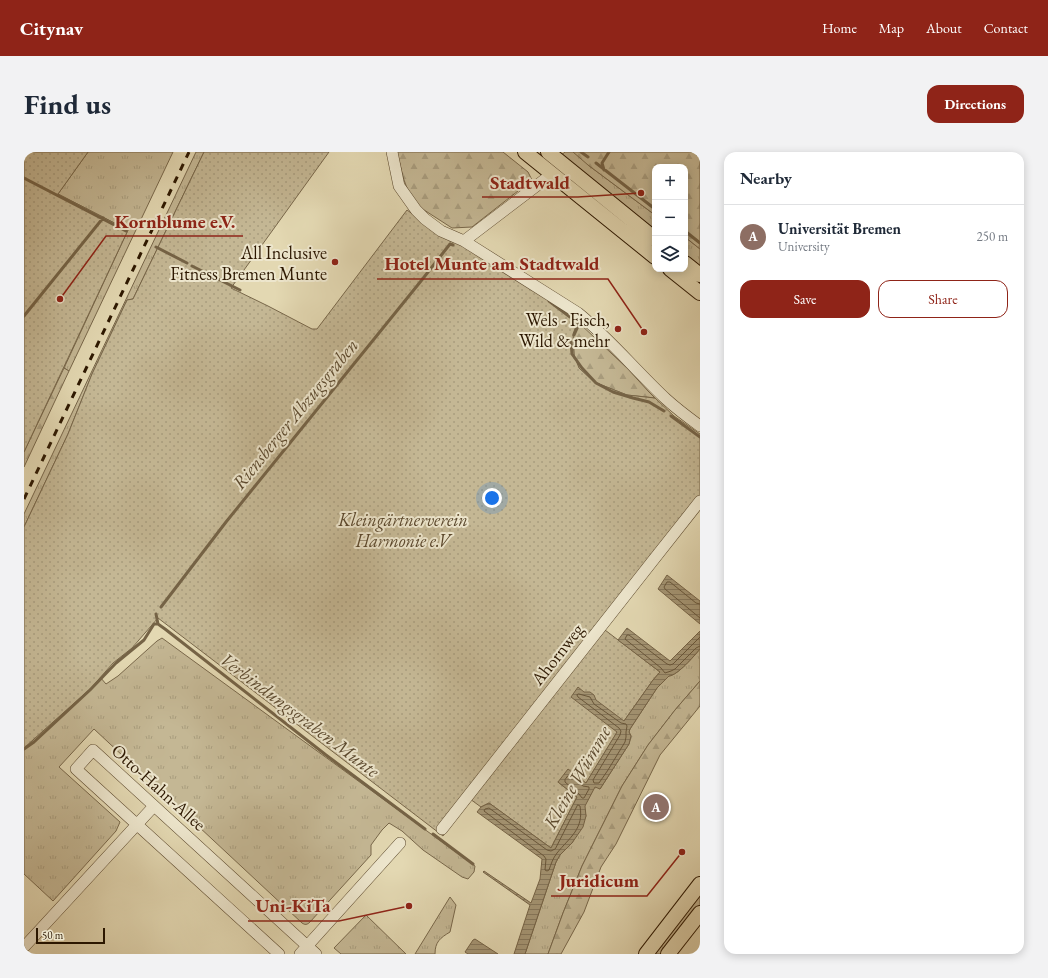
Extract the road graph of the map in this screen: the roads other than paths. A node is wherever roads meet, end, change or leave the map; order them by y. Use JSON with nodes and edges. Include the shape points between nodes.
{"nodes":[{"id":1,"x":392,"y":152,"type":"edge"},
{"id":2,"x":525,"y":152,"type":"edge"},
{"id":3,"x":548,"y":152,"type":"edge"},
{"id":4,"x":552,"y":174,"type":"junction"},
{"id":5,"x":652,"y":237,"type":"edge"},
{"id":6,"x":464,"y":241,"type":"junction"},
{"id":7,"x":652,"y":255,"type":"edge"},
{"id":8,"x":688,"y":265,"type":"edge"},
{"id":9,"x":674,"y":272,"type":"edge"},
{"id":10,"x":700,"y":275,"type":"edge"},
{"id":11,"x":700,"y":293,"type":"edge"},
{"id":12,"x":700,"y":426,"type":"edge"},
{"id":13,"x":700,"y":501,"type":"edge"},
{"id":14,"x":154,"y":806,"type":"junction"},
{"id":15,"x":137,"y":824,"type":"junction"},
{"id":16,"x":442,"y":829,"type":"dead end"},
{"id":17,"x":400,"y":843,"type":"dead end"},
{"id":18,"x":700,"y":884,"type":"edge"},
{"id":19,"x":700,"y":913,"type":"edge"},
{"id":20,"x":24,"y":947,"type":"edge"},
{"id":21,"x":303,"y":950,"type":"edge"},
{"id":22,"x":279,"y":954,"type":"edge"},
{"id":23,"x":316,"y":954,"type":"edge"},
{"id":24,"x":646,"y":954,"type":"edge"},
{"id":25,"x":668,"y":954,"type":"edge"}],
"edges":[{"from":1,"to":6,"type":"street","via":[[399,186],[416,210],[441,231]]},
{"from":2,"to":4,"type":"main road"},
{"from":3,"to":5,"type":"main road"},
{"from":4,"to":6,"type":"street"},
{"from":4,"to":7,"type":"main road"},
{"from":6,"to":12,"type":"street","via":[[578,313],[667,400]]},
{"from":8,"to":10,"type":"main road"},
{"from":9,"to":11,"type":"main road"},
{"from":13,"to":16,"type":"street","name":"Ahornweg"},
{"from":14,"to":15,"type":"street"},
{"from":14,"to":15,"type":"street","name":"Otto-Hahn-Allee","via":[[93,750],[76,769]]},
{"from":14,"to":21,"type":"street","name":"Otto-Hahn-Allee"},
{"from":15,"to":20,"type":"street"},
{"from":15,"to":22,"type":"street","name":"Otto-Hahn-Allee"},
{"from":17,"to":21,"type":"street"},
{"from":18,"to":24,"type":"main road"},
{"from":19,"to":25,"type":"main road"},
{"from":21,"to":23,"type":"street","name":"Otto-Hahn-Allee"}]}
